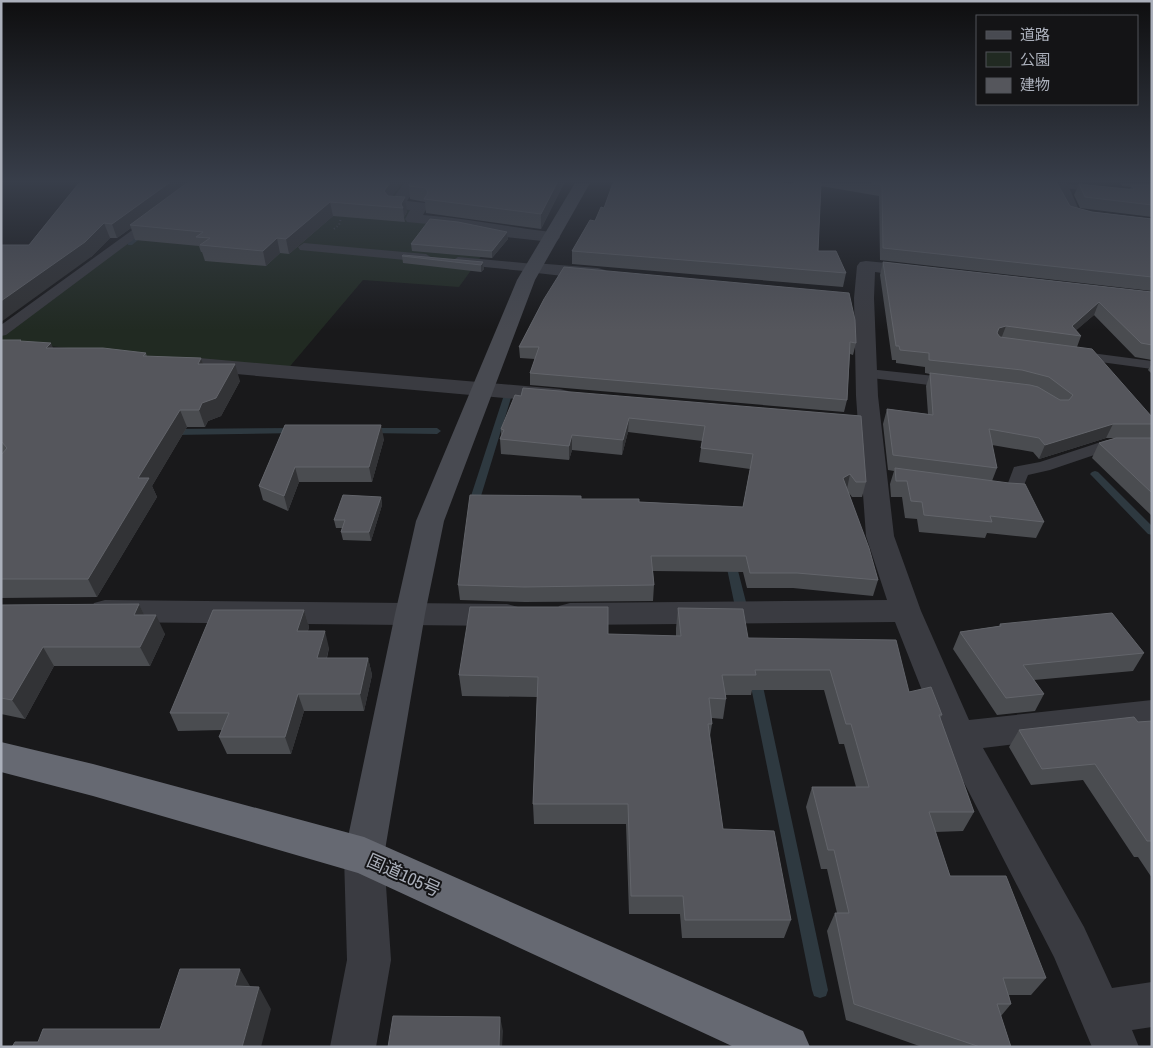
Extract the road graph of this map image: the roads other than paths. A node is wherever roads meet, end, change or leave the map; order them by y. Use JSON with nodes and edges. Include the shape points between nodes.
{"nodes":[{"id":1,"x":139,"y":232,"type":"edge"},
{"id":2,"x":506,"y":232,"type":"edge"},
{"id":3,"x":554,"y":232,"type":"edge"},
{"id":4,"x":551,"y":237,"type":"junction"},
{"id":5,"x":304,"y":247,"type":"dead end"},
{"id":6,"x":534,"y":268,"type":"junction"},
{"id":7,"x":940,"y":274,"type":"edge"},
{"id":8,"x":614,"y":276,"type":"edge"},
{"id":9,"x":4,"y":342,"type":"edge"},
{"id":10,"x":1058,"y":352,"type":"edge"},
{"id":11,"x":183,"y":364,"type":"edge"},
{"id":12,"x":1152,"y":364,"type":"edge"},
{"id":13,"x":868,"y":374,"type":"junction"},
{"id":14,"x":966,"y":384,"type":"edge"},
{"id":15,"x":482,"y":389,"type":"junction"},
{"id":16,"x":579,"y":398,"type":"edge"},
{"id":17,"x":1152,"y":446,"type":"edge"},
{"id":18,"x":973,"y":488,"type":"edge"},
{"id":19,"x":80,"y":611,"type":"edge"},
{"id":20,"x":906,"y":611,"type":"junction"},
{"id":21,"x":410,"y":614,"type":"junction"},
{"id":22,"x":1152,"y":714,"type":"edge"},
{"id":23,"x":958,"y":736,"type":"junction"},
{"id":24,"x":2,"y":759,"type":"edge"},
{"id":25,"x":364,"y":856,"type":"junction"},
{"id":26,"x":1152,"y":1004,"type":"edge"},
{"id":27,"x":1108,"y":1030,"type":"edge"},
{"id":28,"x":353,"y":1047,"type":"edge"},
{"id":29,"x":787,"y":1047,"type":"edge"}],
"edges":[{"from":1,"to":9,"type":"lane"},
{"from":2,"to":4,"type":"street"},
{"from":3,"to":4,"type":"street"},
{"from":4,"to":6,"type":"street"},
{"from":5,"to":6,"type":"lane"},
{"from":6,"to":8,"type":"street"},
{"from":6,"to":15,"type":"street","via":[[526,280]]},
{"from":7,"to":13,"type":"street","via":[[866,266],[855,298]]},
{"from":10,"to":12,"type":"lane"},
{"from":11,"to":15,"type":"street"},
{"from":13,"to":14,"type":"lane"},
{"from":13,"to":20,"type":"street","via":[[868,396],[862,422],[885,477],[880,536]]},
{"from":15,"to":16,"type":"street"},
{"from":15,"to":21,"type":"street","via":[[430,521]]},
{"from":17,"to":18,"type":"lane","via":[[1107,446],[1020,471],[1016,486],[1002,492]]},
{"from":19,"to":21,"type":"street"},
{"from":20,"to":21,"type":"street"},
{"from":20,"to":23,"type":"street"},
{"from":21,"to":25,"type":"street"},
{"from":22,"to":23,"type":"street"},
{"from":23,"to":27,"type":"street","via":[[1069,942]]},
{"from":24,"to":25,"type":"highway","name":"国道105号","via":[[93,780]]},
{"from":25,"to":28,"type":"street","via":[[369,960]]},
{"from":25,"to":29,"type":"highway","name":"国道105号"},
{"from":26,"to":27,"type":"street"}]}
